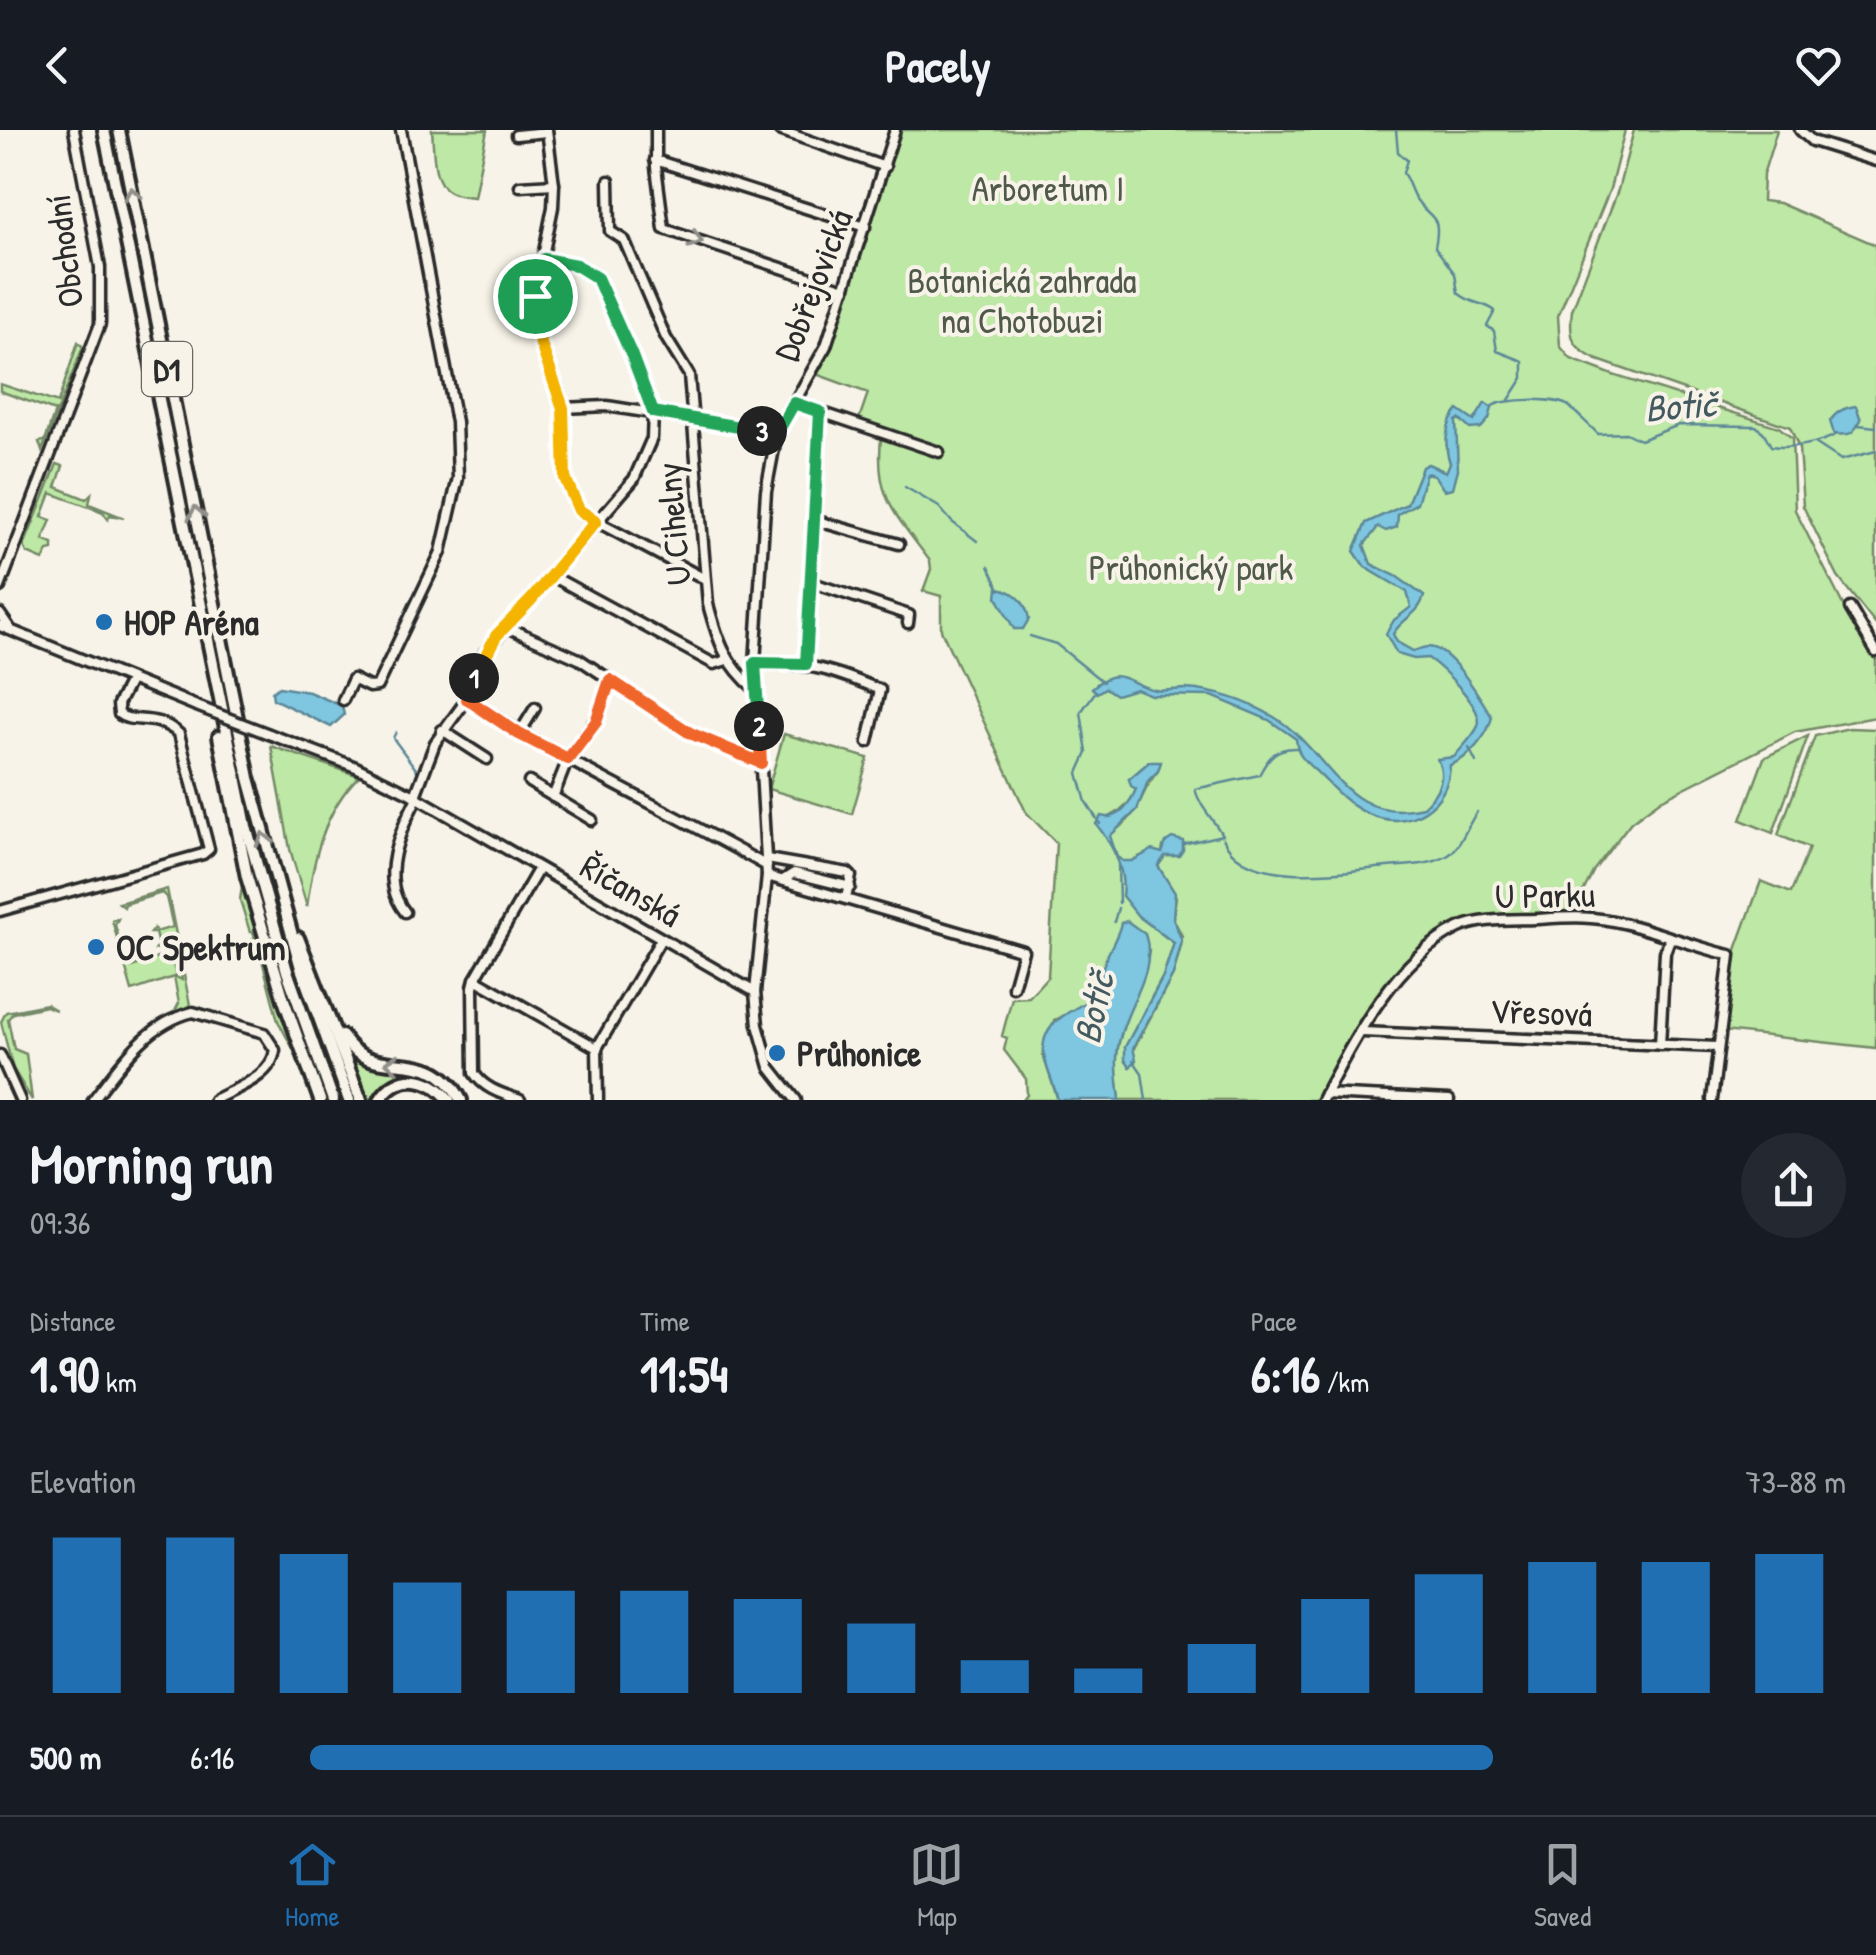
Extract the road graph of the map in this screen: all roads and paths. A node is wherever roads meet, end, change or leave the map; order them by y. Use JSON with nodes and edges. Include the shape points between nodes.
{"nodes":[{"id":1,"x":74,"y":130,"type":"edge"},
{"id":2,"x":104,"y":130,"type":"edge"},
{"id":3,"x":119,"y":130,"type":"edge"},
{"id":4,"x":401,"y":130,"type":"edge"},
{"id":5,"x":656,"y":130,"type":"edge"},
{"id":6,"x":779,"y":130,"type":"edge"},
{"id":7,"x":895,"y":130,"type":"edge"},
{"id":8,"x":1800,"y":130,"type":"edge"},
{"id":9,"x":547,"y":131,"type":"edge"},
{"id":10,"x":516,"y":134,"type":"dead end"},
{"id":11,"x":655,"y":160,"type":"junction"},
{"id":12,"x":1876,"y":160,"type":"edge"},
{"id":13,"x":885,"y":167,"type":"junction"},
{"id":14,"x":609,"y":181,"type":"dead end"},
{"id":15,"x":554,"y":184,"type":"junction"},
{"id":16,"x":520,"y":186,"type":"dead end"},
{"id":17,"x":865,"y":227,"type":"junction"},
{"id":18,"x":544,"y":259,"type":"junction"},
{"id":19,"x":845,"y":289,"type":"junction"},
{"id":20,"x":794,"y":403,"type":"junction"},
{"id":21,"x":563,"y":408,"type":"junction"},
{"id":22,"x":653,"y":412,"type":"junction"},
{"id":23,"x":820,"y":412,"type":"junction"},
{"id":24,"x":692,"y":420,"type":"junction"},
{"id":25,"x":777,"y":433,"type":"junction"},
{"id":26,"x":939,"y":452,"type":"dead end"},
{"id":27,"x":814,"y":520,"type":"junction"},
{"id":28,"x":596,"y":521,"type":"junction"},
{"id":29,"x":899,"y":544,"type":"dead end"},
{"id":30,"x":552,"y":576,"type":"junction"},
{"id":31,"x":706,"y":579,"type":"junction"},
{"id":32,"x":810,"y":582,"type":"junction"},
{"id":33,"x":0,"y":588,"type":"edge"},
{"id":34,"x":1850,"y":608,"type":"dead end"},
{"id":35,"x":0,"y":614,"type":"edge"},
{"id":36,"x":908,"y":623,"type":"dead end"},
{"id":37,"x":508,"y":626,"type":"junction"},
{"id":38,"x":0,"y":628,"type":"edge"},
{"id":39,"x":13,"y":630,"type":"junction"},
{"id":40,"x":208,"y":648,"type":"junction"},
{"id":41,"x":1876,"y":652,"type":"edge"},
{"id":42,"x":727,"y":660,"type":"junction"},
{"id":43,"x":755,"y":663,"type":"junction"},
{"id":44,"x":806,"y":664,"type":"junction"},
{"id":45,"x":610,"y":680,"type":"junction"},
{"id":46,"x":130,"y":681,"type":"junction"},
{"id":47,"x":756,"y":690,"type":"junction"},
{"id":48,"x":467,"y":699,"type":"junction"},
{"id":49,"x":343,"y":700,"type":"dead end"},
{"id":50,"x":535,"y":708,"type":"dead end"},
{"id":51,"x":442,"y":730,"type":"junction"},
{"id":52,"x":519,"y":734,"type":"junction"},
{"id":53,"x":868,"y":742,"type":"dead end"},
{"id":54,"x":487,"y":759,"type":"dead end"},
{"id":55,"x":568,"y":759,"type":"junction"},
{"id":56,"x":761,"y":763,"type":"junction"},
{"id":57,"x":529,"y":782,"type":"dead end"},
{"id":58,"x":553,"y":796,"type":"junction"},
{"id":59,"x":416,"y":797,"type":"junction"},
{"id":60,"x":592,"y":820,"type":"dead end"},
{"id":61,"x":767,"y":867,"type":"junction"},
{"id":62,"x":539,"y":868,"type":"junction"},
{"id":63,"x":783,"y":880,"type":"junction"},
{"id":64,"x":850,"y":887,"type":"junction"},
{"id":65,"x":846,"y":898,"type":"junction"},
{"id":66,"x":280,"y":900,"type":"junction"},
{"id":67,"x":0,"y":911,"type":"edge"},
{"id":68,"x":404,"y":912,"type":"dead end"},
{"id":69,"x":1670,"y":938,"type":"junction"},
{"id":70,"x":661,"y":939,"type":"junction"},
{"id":71,"x":474,"y":979,"type":"junction"},
{"id":72,"x":1013,"y":987,"type":"dead end"},
{"id":73,"x":754,"y":992,"type":"junction"},
{"id":74,"x":330,"y":1016,"type":"junction"},
{"id":75,"x":1362,"y":1032,"type":"junction"},
{"id":76,"x":1660,"y":1044,"type":"junction"},
{"id":77,"x":1717,"y":1047,"type":"junction"},
{"id":78,"x":597,"y":1048,"type":"junction"},
{"id":79,"x":0,"y":1055,"type":"edge"},
{"id":80,"x":1323,"y":1097,"type":"edge"},
{"id":81,"x":1394,"y":1099,"type":"edge"},
{"id":82,"x":20,"y":1100,"type":"edge"},
{"id":83,"x":93,"y":1100,"type":"edge"},
{"id":84,"x":214,"y":1100,"type":"edge"},
{"id":85,"x":320,"y":1100,"type":"edge"},
{"id":86,"x":333,"y":1100,"type":"edge"},
{"id":87,"x":349,"y":1100,"type":"edge"},
{"id":88,"x":362,"y":1100,"type":"edge"},
{"id":89,"x":380,"y":1100,"type":"edge"},
{"id":90,"x":449,"y":1100,"type":"edge"},
{"id":91,"x":460,"y":1100,"type":"edge"},
{"id":92,"x":520,"y":1100,"type":"edge"},
{"id":93,"x":598,"y":1100,"type":"edge"},
{"id":94,"x":796,"y":1100,"type":"edge"},
{"id":95,"x":1449,"y":1100,"type":"edge"},
{"id":96,"x":1712,"y":1100,"type":"edge"}],
"edges":[{"from":1,"to":33,"type":"street","name":"Obchodní","via":[[100,268],[100,324]]},
{"from":2,"to":40,"type":"highway","number":"D1"},
{"from":66,"to":3,"type":"highway","number":"D1","one_way":true,"via":[[232,698]]},
{"from":4,"to":49,"type":"street","via":[[456,422],[458,478],[441,552],[389,664],[376,687],[354,679]]},
{"from":5,"to":11,"type":"street"},
{"from":6,"to":13,"type":"street"},
{"from":7,"to":13,"type":"street","name":"Dobřejovická"},
{"from":8,"to":12,"type":"street","via":[[1812,141]]},
{"from":9,"to":10,"type":"street"},
{"from":9,"to":15,"type":"street"},
{"from":11,"to":17,"type":"street"},
{"from":11,"to":19,"type":"street","one_way":true,"via":[[664,229]]},
{"from":13,"to":17,"type":"street","name":"Dobřejovická"},
{"from":14,"to":24,"type":"street","name":"U Cihelny","via":[[610,231],[624,240],[688,375]]},
{"from":15,"to":16,"type":"street"},
{"from":15,"to":18,"type":"street"},
{"from":17,"to":19,"type":"street","name":"Dobřejovická"},
{"from":18,"to":21,"type":"street","via":[[534,324]]},
{"from":18,"to":22,"type":"street","via":[[576,265],[597,278]]},
{"from":19,"to":20,"type":"street","name":"Dobřejovická","via":[[826,346]]},
{"from":20,"to":23,"type":"street"},
{"from":20,"to":25,"type":"street","name":"Dobřejovická"},
{"from":21,"to":22,"type":"street"},
{"from":21,"to":28,"type":"street","via":[[565,478],[579,510]]},
{"from":22,"to":24,"type":"street"},
{"from":22,"to":28,"type":"street","via":[[642,464]]},
{"from":23,"to":26,"type":"street"},
{"from":23,"to":27,"type":"street"},
{"from":24,"to":25,"type":"street"},
{"from":24,"to":31,"type":"street","name":"U Cihelny"},
{"from":25,"to":43,"type":"street","name":"Dobřejovická","via":[[761,539]]},
{"from":27,"to":29,"type":"street"},
{"from":27,"to":32,"type":"street"},
{"from":28,"to":30,"type":"street"},
{"from":28,"to":31,"type":"street"},
{"from":30,"to":37,"type":"street"},
{"from":30,"to":42,"type":"street","via":[[714,664]]},
{"from":31,"to":42,"type":"street","name":"U Cihelny"},
{"from":32,"to":36,"type":"street","via":[[909,615]]},
{"from":32,"to":44,"type":"street"},
{"from":34,"to":41,"type":"street"},
{"from":35,"to":39,"type":"street"},
{"from":37,"to":45,"type":"street"},
{"from":37,"to":48,"type":"street","via":[[484,652]]},
{"from":38,"to":39,"type":"street"},
{"from":39,"to":46,"type":"street","name":"Říčanská"},
{"from":40,"to":85,"type":"highway","via":[[238,840]]},
{"from":40,"to":86,"type":"highway","number":"D1","via":[[262,887]]},
{"from":42,"to":47,"type":"street","name":"U Cihelny"},
{"from":43,"to":44,"type":"street"},
{"from":43,"to":47,"type":"street","name":"Dobřejovická"},
{"from":44,"to":53,"type":"street","via":[[880,690]]},
{"from":45,"to":55,"type":"street","via":[[596,722]]},
{"from":45,"to":56,"type":"street","via":[[690,733]]},
{"from":46,"to":59,"type":"street","name":"Říčanská","bridge":true},
{"from":46,"to":67,"type":"street","via":[[118,714],[152,719],[179,734],[209,849]]},
{"from":47,"to":56,"type":"street","name":"Dobřejovická"},
{"from":48,"to":51,"type":"street"},
{"from":48,"to":52,"type":"street"},
{"from":50,"to":52,"type":"street"},
{"from":51,"to":54,"type":"street"},
{"from":51,"to":59,"type":"street"},
{"from":52,"to":55,"type":"street"},
{"from":55,"to":58,"type":"street"},
{"from":55,"to":61,"type":"street"},
{"from":56,"to":61,"type":"street","name":"Dobřejovická"},
{"from":57,"to":58,"type":"street"},
{"from":58,"to":60,"type":"street"},
{"from":59,"to":62,"type":"street","name":"Říčanská"},
{"from":59,"to":68,"type":"street","via":[[394,854],[396,900]]},
{"from":61,"to":63,"type":"street"},
{"from":61,"to":64,"type":"street","via":[[848,873]]},
{"from":61,"to":73,"type":"street","name":"Dobřejovická"},
{"from":62,"to":70,"type":"street","name":"Říčanská"},
{"from":62,"to":71,"type":"street"},
{"from":63,"to":64,"type":"street","via":[[794,873]]},
{"from":63,"to":65,"type":"street"},
{"from":64,"to":65,"type":"street"},
{"from":65,"to":72,"type":"street","via":[[1023,951]]},
{"from":66,"to":74,"type":"highway"},
{"from":66,"to":87,"type":"highway","number":"D1"},
{"from":69,"to":75,"type":"street","name":"U Parku","via":[[1573,915],[1459,928],[1410,962]]},
{"from":69,"to":76,"type":"street"},
{"from":69,"to":77,"type":"street","name":"U Parku","via":[[1730,955]]},
{"from":70,"to":73,"type":"street","name":"Říčanská"},
{"from":70,"to":78,"type":"street"},
{"from":71,"to":78,"type":"street"},
{"from":71,"to":92,"type":"street","via":[[474,1073],[496,1092]]},
{"from":73,"to":94,"type":"street","via":[[770,1067]]},
{"from":74,"to":88,"type":"highway"},
{"from":91,"to":74,"type":"highway","one_way":true,"via":[[435,1070],[360,1056]]},
{"from":75,"to":76,"type":"street","name":"Vřesová"},
{"from":75,"to":80,"type":"street","name":"U Parku"},
{"from":76,"to":77,"type":"street","name":"Vřesová"},
{"from":77,"to":96,"type":"street"},
{"from":78,"to":93,"type":"street"},
{"from":79,"to":82,"type":"street"},
{"from":80,"to":81,"type":"street"},
{"from":81,"to":95,"type":"street"},
{"from":83,"to":84,"type":"street","via":[[141,1042],[193,1012],[264,1034],[275,1050],[265,1072]]},
{"from":89,"to":90,"type":"highway","via":[[393,1085],[412,1079],[434,1085]]}]}
